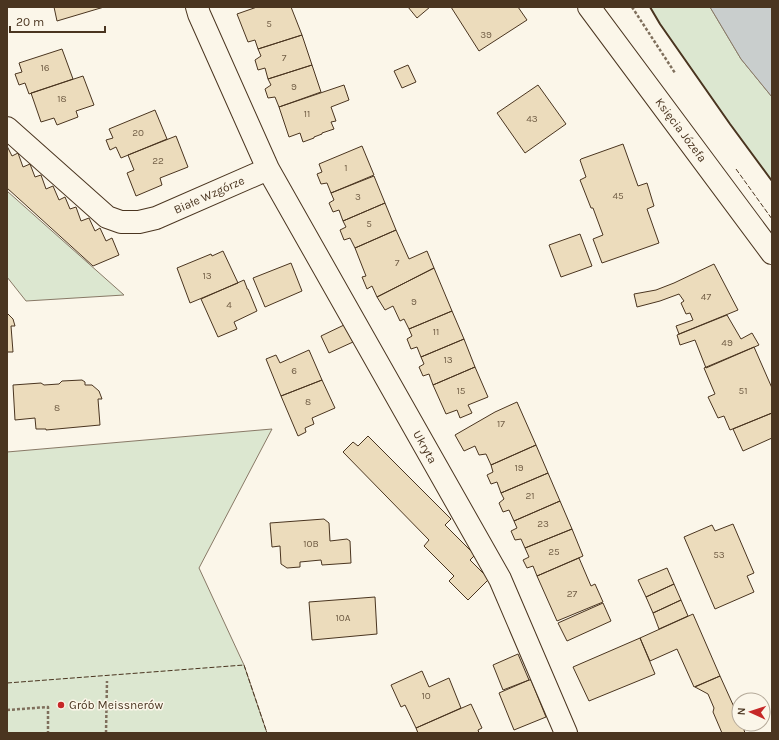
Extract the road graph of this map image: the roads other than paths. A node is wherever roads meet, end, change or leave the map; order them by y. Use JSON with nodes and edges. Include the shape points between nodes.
{"nodes":[{"id":1,"x":197,"y":7,"type":"edge"},
{"id":2,"x":590,"y":7,"type":"edge"},
{"id":3,"x":7,"y":128,"type":"edge"},
{"id":4,"x":268,"y":169,"type":"junction"},
{"id":5,"x":772,"y":253,"type":"edge"},
{"id":6,"x":566,"y":733,"type":"edge"}],
"edges":[{"from":1,"to":4,"type":"street"},
{"from":2,"to":5,"type":"street","name":"Księcia Józefa"},
{"from":3,"to":4,"type":"street","name":"Białe Wzgórze","via":[[107,217],[121,222],[139,222],[156,218]]},
{"from":4,"to":6,"type":"street","name":"Ukryta","via":[[500,579]]}]}
